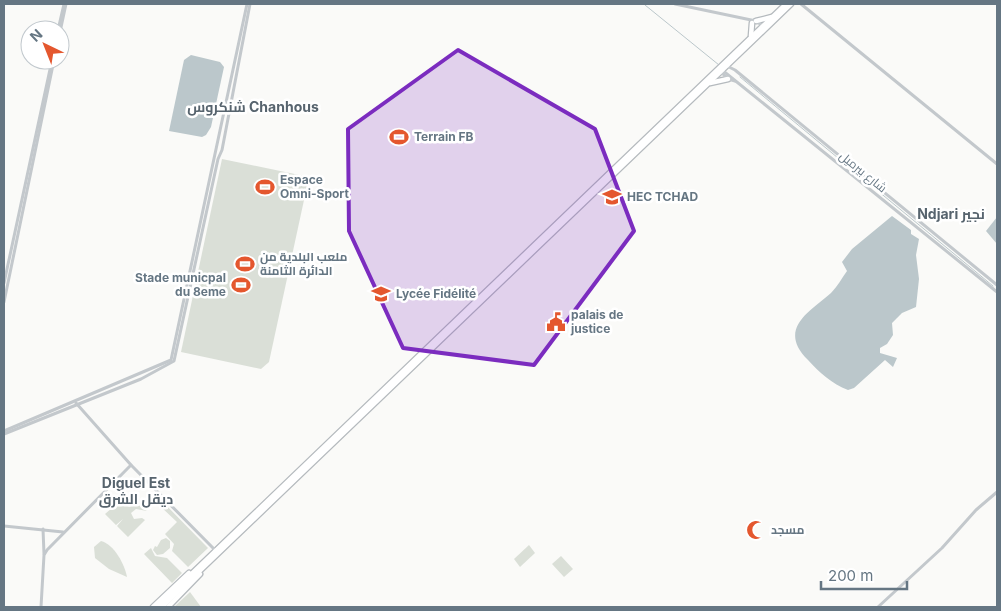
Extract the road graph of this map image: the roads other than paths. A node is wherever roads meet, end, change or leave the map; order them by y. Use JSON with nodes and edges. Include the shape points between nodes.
{"nodes":[{"id":1,"x":65,"y":4,"type":"edge"},
{"id":2,"x":249,"y":4,"type":"edge"},
{"id":3,"x":675,"y":4,"type":"edge"},
{"id":4,"x":786,"y":4,"type":"edge"},
{"id":5,"x":792,"y":4,"type":"edge"},
{"id":6,"x":801,"y":4,"type":"edge"},
{"id":7,"x":773,"y":16,"type":"junction"},
{"id":8,"x":61,"y":20,"type":"edge"},
{"id":9,"x":753,"y":22,"type":"junction"},
{"id":10,"x":762,"y":29,"type":"junction"},
{"id":11,"x":751,"y":38,"type":"junction"},
{"id":12,"x":729,"y":67,"type":"junction"},
{"id":13,"x":51,"y":70,"type":"edge"},
{"id":14,"x":51,"y":70,"type":"edge"},
{"id":15,"x":721,"y":70,"type":"junction"},
{"id":16,"x":728,"y":74,"type":"junction"},
{"id":17,"x":728,"y":80,"type":"junction"},
{"id":18,"x":737,"y":82,"type":"junction"},
{"id":19,"x":709,"y":84,"type":"junction"},
{"id":20,"x":997,"y":164,"type":"edge"},
{"id":21,"x":4,"y":283,"type":"edge"},
{"id":22,"x":997,"y":285,"type":"edge"},
{"id":23,"x":997,"y":292,"type":"edge"},
{"id":24,"x":4,"y":302,"type":"edge"},
{"id":25,"x":76,"y":402,"type":"junction"},
{"id":26,"x":4,"y":433,"type":"edge"},
{"id":27,"x":131,"y":465,"type":"junction"},
{"id":28,"x":997,"y":492,"type":"edge"},
{"id":29,"x":4,"y":526,"type":"edge"},
{"id":30,"x":43,"y":529,"type":"junction"},
{"id":31,"x":63,"y":532,"type":"junction"},
{"id":32,"x":235,"y":536,"type":"junction"},
{"id":33,"x":216,"y":551,"type":"junction"},
{"id":34,"x":44,"y":555,"type":"junction"},
{"id":35,"x":200,"y":569,"type":"junction"},
{"id":36,"x":183,"y":585,"type":"junction"},
{"id":37,"x":41,"y":607,"type":"edge"},
{"id":38,"x":153,"y":607,"type":"edge"},
{"id":39,"x":157,"y":607,"type":"edge"},
{"id":40,"x":162,"y":607,"type":"edge"},
{"id":41,"x":168,"y":607,"type":"edge"},
{"id":42,"x":878,"y":607,"type":"edge"}],
"edges":[{"from":1,"to":8,"type":"street"},
{"from":2,"to":25,"type":"street","via":[[171,360]]},
{"from":2,"to":25,"type":"street","via":[[222,150],[174,361],[141,379]]},
{"from":3,"to":9,"type":"street"},
{"from":4,"to":7,"type":"main road"},
{"from":5,"to":10,"type":"main road"},
{"from":6,"to":20,"type":"street"},
{"from":7,"to":9,"type":"main road"},
{"from":7,"to":10,"type":"main road"},
{"from":9,"to":10,"type":"street"},
{"from":9,"to":11,"type":"main road"},
{"from":10,"to":11,"type":"main road"},
{"from":10,"to":12,"type":"main road"},
{"from":11,"to":15,"type":"main road"},
{"from":12,"to":15,"type":"main road"},
{"from":12,"to":16,"type":"street"},
{"from":12,"to":22,"type":"street","name":"شارع بيرميل"},
{"from":13,"to":21,"type":"street"},
{"from":14,"to":24,"type":"street"},
{"from":15,"to":16,"type":"street"},
{"from":15,"to":17,"type":"street"},
{"from":15,"to":19,"type":"main road"},
{"from":15,"to":32,"type":"main road"},
{"from":16,"to":18,"type":"street"},
{"from":17,"to":18,"type":"street","name":"شارع بيرميل"},
{"from":17,"to":19,"type":"main road"},
{"from":18,"to":23,"type":"street","name":"شارع بيرميل"},
{"from":19,"to":32,"type":"main road"},
{"from":25,"to":26,"type":"street"},
{"from":25,"to":27,"type":"street"},
{"from":27,"to":31,"type":"street"},
{"from":27,"to":33,"type":"street"},
{"from":28,"to":42,"type":"street"},
{"from":29,"to":30,"type":"street"},
{"from":30,"to":31,"type":"street"},
{"from":30,"to":34,"type":"street"},
{"from":31,"to":34,"type":"street"},
{"from":32,"to":33,"type":"main road"},
{"from":32,"to":35,"type":"main road"},
{"from":33,"to":35,"type":"main road"},
{"from":34,"to":37,"type":"street"},
{"from":35,"to":36,"type":"main road"},
{"from":35,"to":38,"type":"main road","via":[[186,576]]},
{"from":35,"to":41,"type":"main road","via":[[192,585]]},
{"from":36,"to":39,"type":"main road"},
{"from":36,"to":40,"type":"main road"}]}
